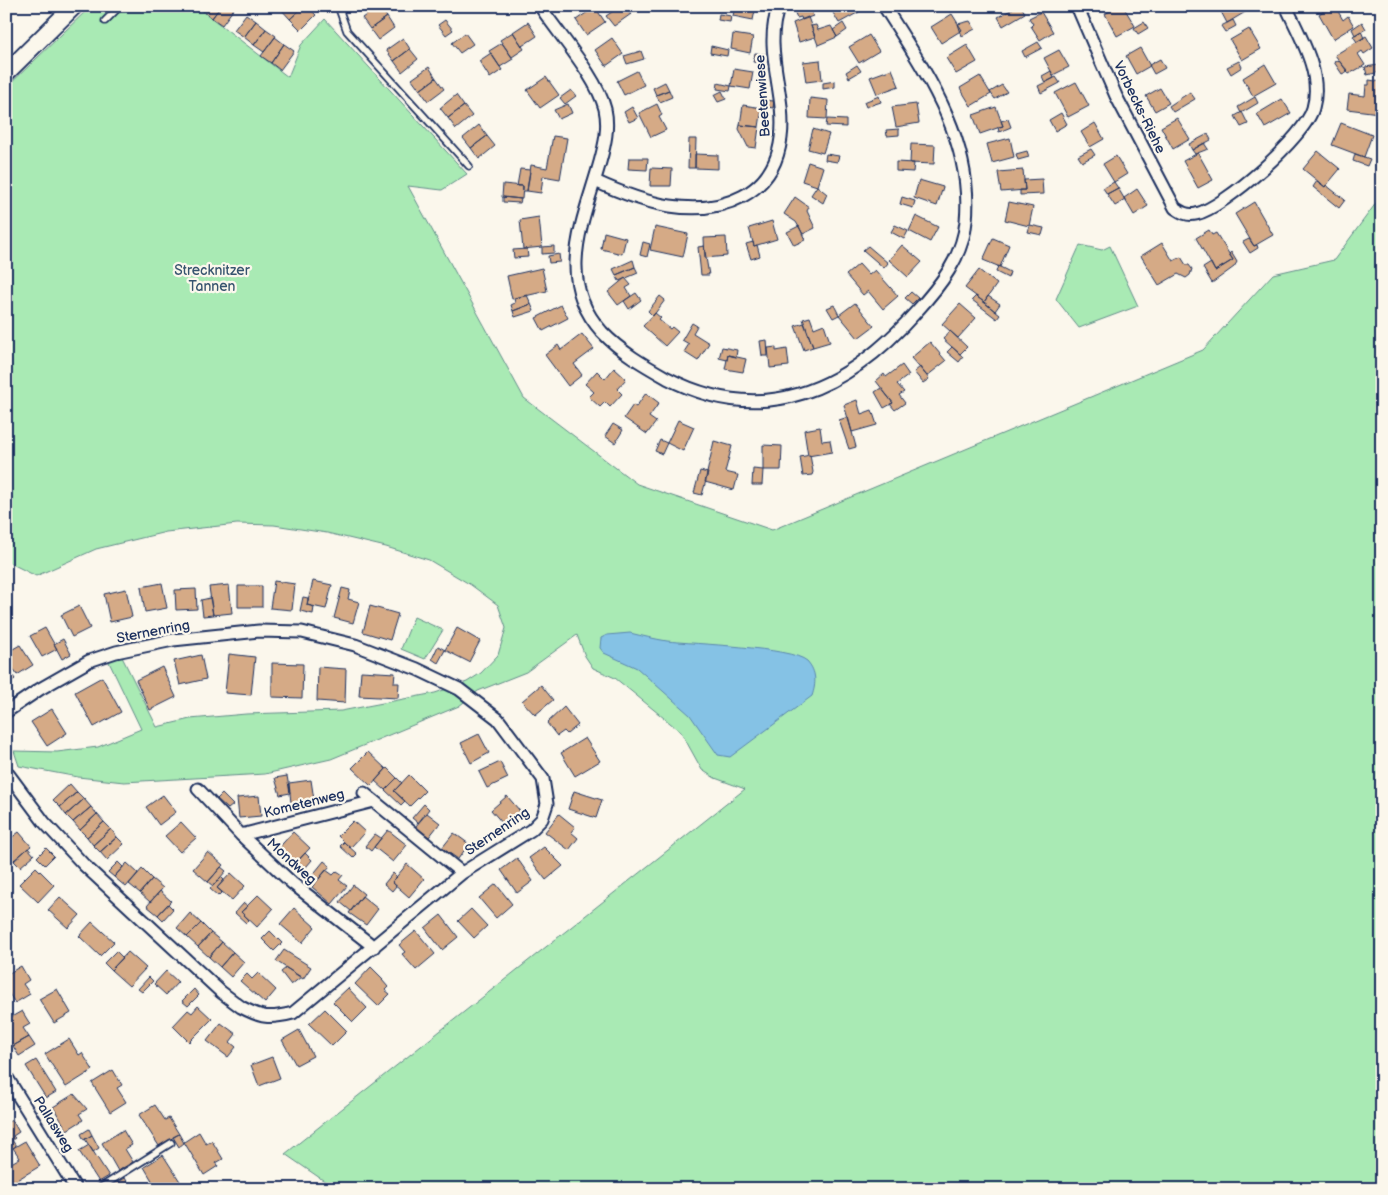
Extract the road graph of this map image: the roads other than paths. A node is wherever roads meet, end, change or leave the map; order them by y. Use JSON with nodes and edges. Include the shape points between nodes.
{"nodes":[{"id":1,"x":74,"y":6,"type":"edge"},
{"id":2,"x":120,"y":6,"type":"edge"},
{"id":3,"x":324,"y":6,"type":"edge"},
{"id":4,"x":779,"y":6,"type":"edge"},
{"id":5,"x":884,"y":6,"type":"edge"},
{"id":6,"x":1077,"y":6,"type":"edge"},
{"id":7,"x":1286,"y":6,"type":"edge"},
{"id":8,"x":338,"y":7,"type":"edge"},
{"id":9,"x":546,"y":9,"type":"edge"},
{"id":10,"x":104,"y":21,"type":"dead end"},
{"id":11,"x":6,"y":73,"type":"edge"},
{"id":12,"x":469,"y":166,"type":"dead end"},
{"id":13,"x":595,"y":181,"type":"junction"},
{"id":14,"x":6,"y":712,"type":"edge"},
{"id":15,"x":6,"y":771,"type":"edge"},
{"id":16,"x":198,"y":789,"type":"dead end"},
{"id":17,"x":364,"y":793,"type":"dead end"},
{"id":18,"x":374,"y":801,"type":"junction"},
{"id":19,"x":241,"y":835,"type":"junction"},
{"id":20,"x":462,"y":873,"type":"junction"},
{"id":21,"x":374,"y":947,"type":"junction"},
{"id":22,"x":6,"y":1076,"type":"edge"},
{"id":23,"x":171,"y":1144,"type":"dead end"},
{"id":24,"x":76,"y":1189,"type":"edge"},
{"id":25,"x":98,"y":1189,"type":"edge"}],
"edges":[{"from":1,"to":11,"type":"main road"},
{"from":2,"to":10,"type":"lane"},
{"from":3,"to":8,"type":"lane"},
{"from":4,"to":13,"type":"street","name":"Beetenwiese","via":[[773,36],[781,137],[776,161],[762,184],[742,198],[708,208],[670,206],[625,194]]},
{"from":5,"to":13,"type":"street","via":[[930,78],[950,122],[965,177],[966,222],[954,263],[938,288],[885,344],[855,368],[808,391],[784,399],[755,402],[722,399],[688,388],[648,368],[622,350],[585,308],[578,285],[575,264],[577,240]]},
{"from":6,"to":7,"type":"street","name":"Vorbecks-Riehe","via":[[1130,122],[1175,208],[1186,214],[1206,209],[1243,184],[1295,139],[1313,109],[1314,75],[1306,48]]},
{"from":8,"to":12,"type":"lane","via":[[347,31]]},
{"from":9,"to":13,"type":"street","via":[[594,83],[605,109],[607,137]]},
{"from":14,"to":20,"type":"street","name":"Sternenring","via":[[89,661],[174,640],[259,632],[302,632],[355,645],[459,689],[498,718],[543,779],[547,804],[542,820]]},
{"from":15,"to":21,"type":"street","name":"Sternenring","via":[[44,822],[84,865],[221,992],[259,1016],[272,1018],[293,1013]]},
{"from":16,"to":19,"type":"street","name":"Mondweg"},
{"from":17,"to":18,"type":"street","name":"Kometenweg"},
{"from":18,"to":19,"type":"street","name":"Kometenweg"},
{"from":18,"to":20,"type":"street","name":"Kometenweg"},
{"from":19,"to":21,"type":"street","name":"Mondweg","via":[[292,883]]},
{"from":20,"to":21,"type":"street","name":"Sternenring"},
{"from":22,"to":24,"type":"street","name":"Pallasweg"},
{"from":23,"to":25,"type":"lane"}]}
